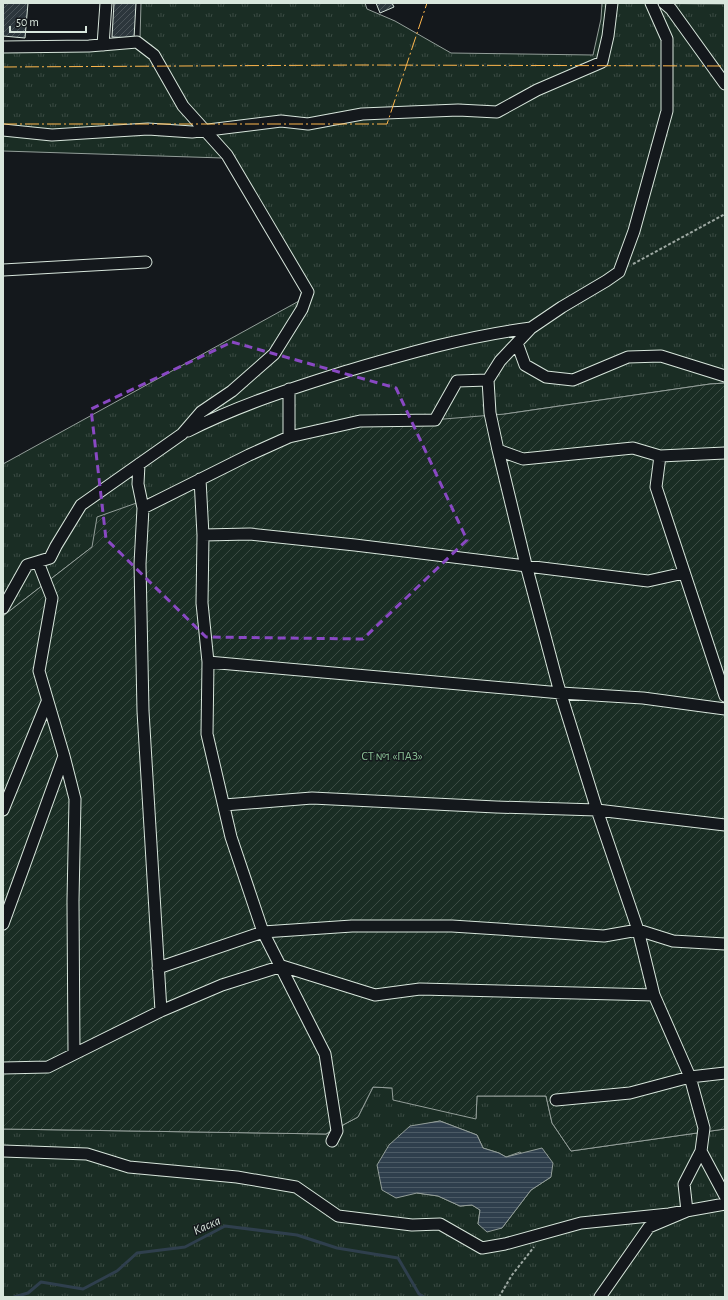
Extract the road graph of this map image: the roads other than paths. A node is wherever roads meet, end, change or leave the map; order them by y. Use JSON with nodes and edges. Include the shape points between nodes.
{"nodes":[{"id":1,"x":106,"y":3,"type":"edge"},
{"id":2,"x":612,"y":3,"type":"edge"},
{"id":3,"x":651,"y":3,"type":"edge"},
{"id":4,"x":664,"y":3,"type":"edge"},
{"id":5,"x":103,"y":45,"type":"junction"},
{"id":6,"x":3,"y":47,"type":"edge"},
{"id":7,"x":725,"y":84,"type":"edge"},
{"id":8,"x":3,"y":130,"type":"edge"},
{"id":9,"x":204,"y":131,"type":"junction"},
{"id":10,"x":146,"y":262,"type":"dead end"},
{"id":11,"x":3,"y":270,"type":"edge"},
{"id":12,"x":531,"y":328,"type":"junction"},
{"id":13,"x":517,"y":343,"type":"junction"},
{"id":14,"x":725,"y":376,"type":"edge"},
{"id":15,"x":488,"y":380,"type":"junction"},
{"id":16,"x":289,"y":389,"type":"junction"},
{"id":17,"x":182,"y":434,"type":"junction"},
{"id":18,"x":289,"y":437,"type":"junction"},
{"id":19,"x":498,"y":450,"type":"junction"},
{"id":20,"x":725,"y":453,"type":"edge"},
{"id":21,"x":660,"y":456,"type":"junction"},
{"id":22,"x":139,"y":464,"type":"junction"},
{"id":23,"x":200,"y":479,"type":"junction"},
{"id":24,"x":143,"y":508,"type":"junction"},
{"id":25,"x":203,"y":534,"type":"junction"},
{"id":26,"x":38,"y":562,"type":"junction"},
{"id":27,"x":526,"y":565,"type":"junction"},
{"id":28,"x":684,"y":573,"type":"junction"},
{"id":29,"x":3,"y":608,"type":"edge"},
{"id":30,"x":208,"y":662,"type":"junction"},
{"id":31,"x":561,"y":693,"type":"junction"},
{"id":32,"x":725,"y":696,"type":"edge"},
{"id":33,"x":47,"y":702,"type":"junction"},
{"id":34,"x":725,"y":709,"type":"edge"},
{"id":35,"x":64,"y":756,"type":"junction"},
{"id":36,"x":224,"y":805,"type":"junction"},
{"id":37,"x":3,"y":810,"type":"edge"},
{"id":38,"x":597,"y":810,"type":"junction"},
{"id":39,"x":725,"y":825,"type":"edge"},
{"id":40,"x":3,"y":924,"type":"edge"},
{"id":41,"x":638,"y":930,"type":"junction"},
{"id":42,"x":263,"y":932,"type":"junction"},
{"id":43,"x":725,"y":944,"type":"edge"},
{"id":44,"x":282,"y":966,"type":"junction"},
{"id":45,"x":158,"y":968,"type":"junction"},
{"id":46,"x":654,"y":995,"type":"junction"},
{"id":47,"x":161,"y":1011,"type":"junction"},
{"id":48,"x":74,"y":1054,"type":"junction"},
{"id":49,"x":3,"y":1068,"type":"edge"},
{"id":50,"x":725,"y":1073,"type":"edge"},
{"id":51,"x":690,"y":1077,"type":"junction"},
{"id":52,"x":556,"y":1100,"type":"dead end"},
{"id":53,"x":332,"y":1141,"type":"dead end"},
{"id":54,"x":3,"y":1151,"type":"edge"},
{"id":55,"x":701,"y":1151,"type":"junction"},
{"id":56,"x":725,"y":1196,"type":"edge"},
{"id":57,"x":725,"y":1204,"type":"edge"},
{"id":58,"x":687,"y":1210,"type":"junction"},
{"id":59,"x":600,"y":1297,"type":"edge"}],
"edges":[{"from":1,"to":5,"type":"street"},
{"from":2,"to":9,"type":"street","via":[[602,62],[537,90],[497,112],[458,110],[362,114],[308,124],[281,121]]},
{"from":3,"to":12,"type":"street","via":[[667,39],[666,111],[634,231],[619,272]]},
{"from":4,"to":7,"type":"street"},
{"from":5,"to":6,"type":"street"},
{"from":5,"to":9,"type":"street","via":[[137,42],[154,55],[182,106]]},
{"from":8,"to":9,"type":"street","via":[[52,135],[148,130]]},
{"from":9,"to":17,"type":"street","via":[[227,155],[308,292],[302,309],[274,354],[232,391],[201,412]]},
{"from":10,"to":11,"type":"street"},
{"from":12,"to":13,"type":"street"},
{"from":12,"to":16,"type":"street","via":[[490,333],[426,347]]},
{"from":13,"to":14,"type":"street","via":[[525,366],[546,377],[573,380],[628,357],[661,356]]},
{"from":13,"to":15,"type":"street","via":[[500,361]]},
{"from":15,"to":18,"type":"street","via":[[457,381],[435,420],[360,421]]},
{"from":15,"to":19,"type":"street","via":[[490,413]]},
{"from":16,"to":17,"type":"street","via":[[215,417]]},
{"from":16,"to":18,"type":"street"},
{"from":17,"to":22,"type":"street"},
{"from":18,"to":23,"type":"street"},
{"from":19,"to":21,"type":"street","via":[[523,459],[633,448]]},
{"from":19,"to":27,"type":"street"},
{"from":20,"to":21,"type":"street"},
{"from":21,"to":28,"type":"street","via":[[656,487]]},
{"from":22,"to":24,"type":"street","via":[[138,484]]},
{"from":22,"to":26,"type":"street","via":[[81,505],[50,558]]},
{"from":23,"to":24,"type":"street"},
{"from":23,"to":25,"type":"street"},
{"from":24,"to":45,"type":"street","via":[[140,564],[143,711]]},
{"from":25,"to":27,"type":"street","via":[[250,534]]},
{"from":25,"to":30,"type":"street","via":[[202,603]]},
{"from":26,"to":29,"type":"street","via":[[28,565]]},
{"from":26,"to":33,"type":"street","via":[[52,598],[39,671]]},
{"from":27,"to":28,"type":"street","via":[[648,581]]},
{"from":27,"to":31,"type":"street"},
{"from":28,"to":32,"type":"street"},
{"from":30,"to":31,"type":"street"},
{"from":30,"to":36,"type":"street","via":[[207,734]]},
{"from":31,"to":34,"type":"street","via":[[642,698]]},
{"from":31,"to":38,"type":"street"},
{"from":33,"to":35,"type":"street"},
{"from":33,"to":37,"type":"street"},
{"from":35,"to":40,"type":"street"},
{"from":35,"to":48,"type":"street","via":[[75,799]]},
{"from":36,"to":38,"type":"street","via":[[312,798]]},
{"from":36,"to":42,"type":"street","via":[[231,837]]},
{"from":38,"to":39,"type":"street"},
{"from":38,"to":41,"type":"street"},
{"from":41,"to":42,"type":"street","via":[[604,936],[444,926],[352,926]]},
{"from":41,"to":43,"type":"street","via":[[673,941]]},
{"from":41,"to":46,"type":"street"},
{"from":42,"to":44,"type":"street"},
{"from":42,"to":45,"type":"street"},
{"from":44,"to":46,"type":"street","via":[[375,995],[420,989]]},
{"from":44,"to":47,"type":"street","via":[[222,984]]},
{"from":44,"to":53,"type":"street","via":[[325,1054],[337,1131]]},
{"from":45,"to":47,"type":"street"},
{"from":46,"to":51,"type":"street"},
{"from":47,"to":48,"type":"street"},
{"from":48,"to":49,"type":"street","via":[[48,1066]]},
{"from":50,"to":51,"type":"street"},
{"from":51,"to":52,"type":"street","via":[[630,1093]]},
{"from":51,"to":55,"type":"street","via":[[704,1128]]},
{"from":54,"to":58,"type":"street","via":[[87,1154],[128,1167],[237,1176],[296,1187],[338,1216],[412,1226],[440,1224],[482,1248],[581,1223]]},
{"from":55,"to":56,"type":"street"},
{"from":55,"to":58,"type":"street","via":[[684,1184]]},
{"from":57,"to":58,"type":"street"},
{"from":58,"to":59,"type":"street","via":[[650,1227]]}]}
